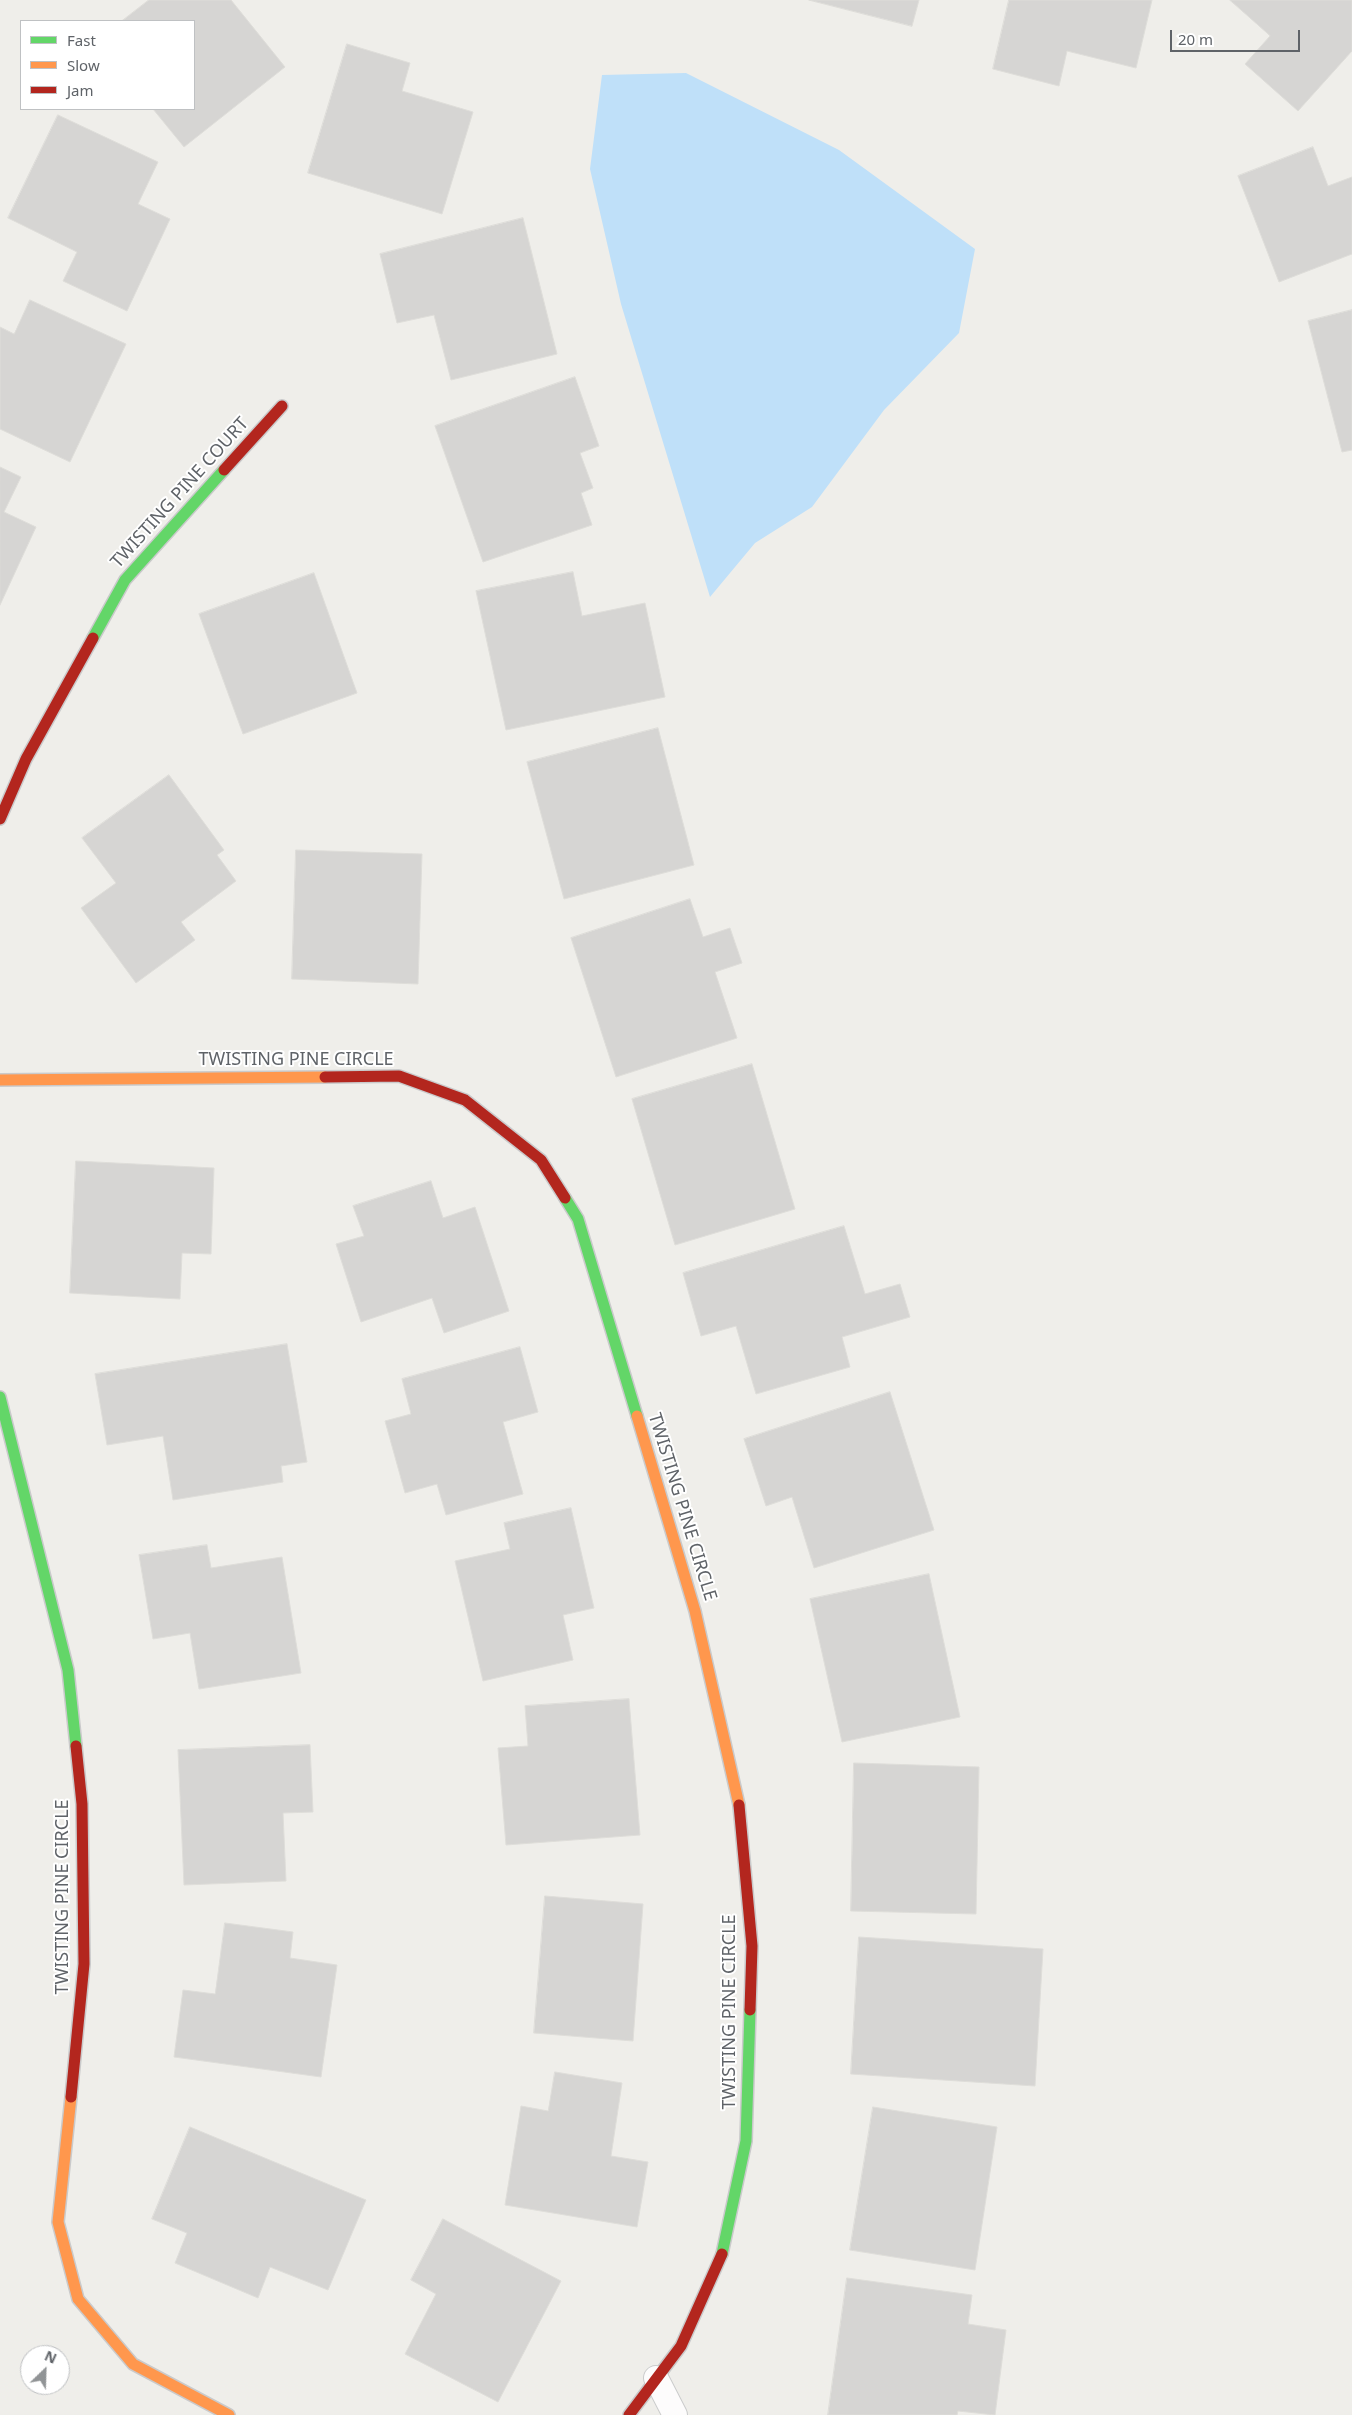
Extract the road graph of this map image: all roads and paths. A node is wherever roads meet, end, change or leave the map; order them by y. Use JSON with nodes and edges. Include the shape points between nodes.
{"nodes":[{"id":1,"x":282,"y":406,"type":"dead end"},
{"id":2,"x":0,"y":819,"type":"edge"},
{"id":3,"x":0,"y":1080,"type":"edge"},
{"id":4,"x":0,"y":1397,"type":"edge"},
{"id":5,"x":656,"y":2378,"type":"junction"},
{"id":6,"x":229,"y":2415,"type":"edge"},
{"id":7,"x":629,"y":2415,"type":"edge"},
{"id":8,"x":676,"y":2415,"type":"edge"}],
"edges":[{"from":1,"to":2,"type":"street","name":"TWISTING PINE COURT","via":[[125,580],[26,759]]},
{"from":3,"to":5,"type":"street","name":"TWISTING PINE CIRCLE","via":[[399,1076],[465,1100],[541,1160],[578,1219],[695,1611],[739,1805],[752,1946],[746,2142],[722,2253],[681,2346]]},
{"from":4,"to":6,"type":"street","name":"TWISTING PINE CIRCLE","via":[[68,1670],[82,1804],[84,1964],[58,2222],[78,2300],[133,2364]]},
{"from":5,"to":7,"type":"street","name":"TWISTING PINE CIRCLE"},
{"from":5,"to":8,"type":"lane"}]}
